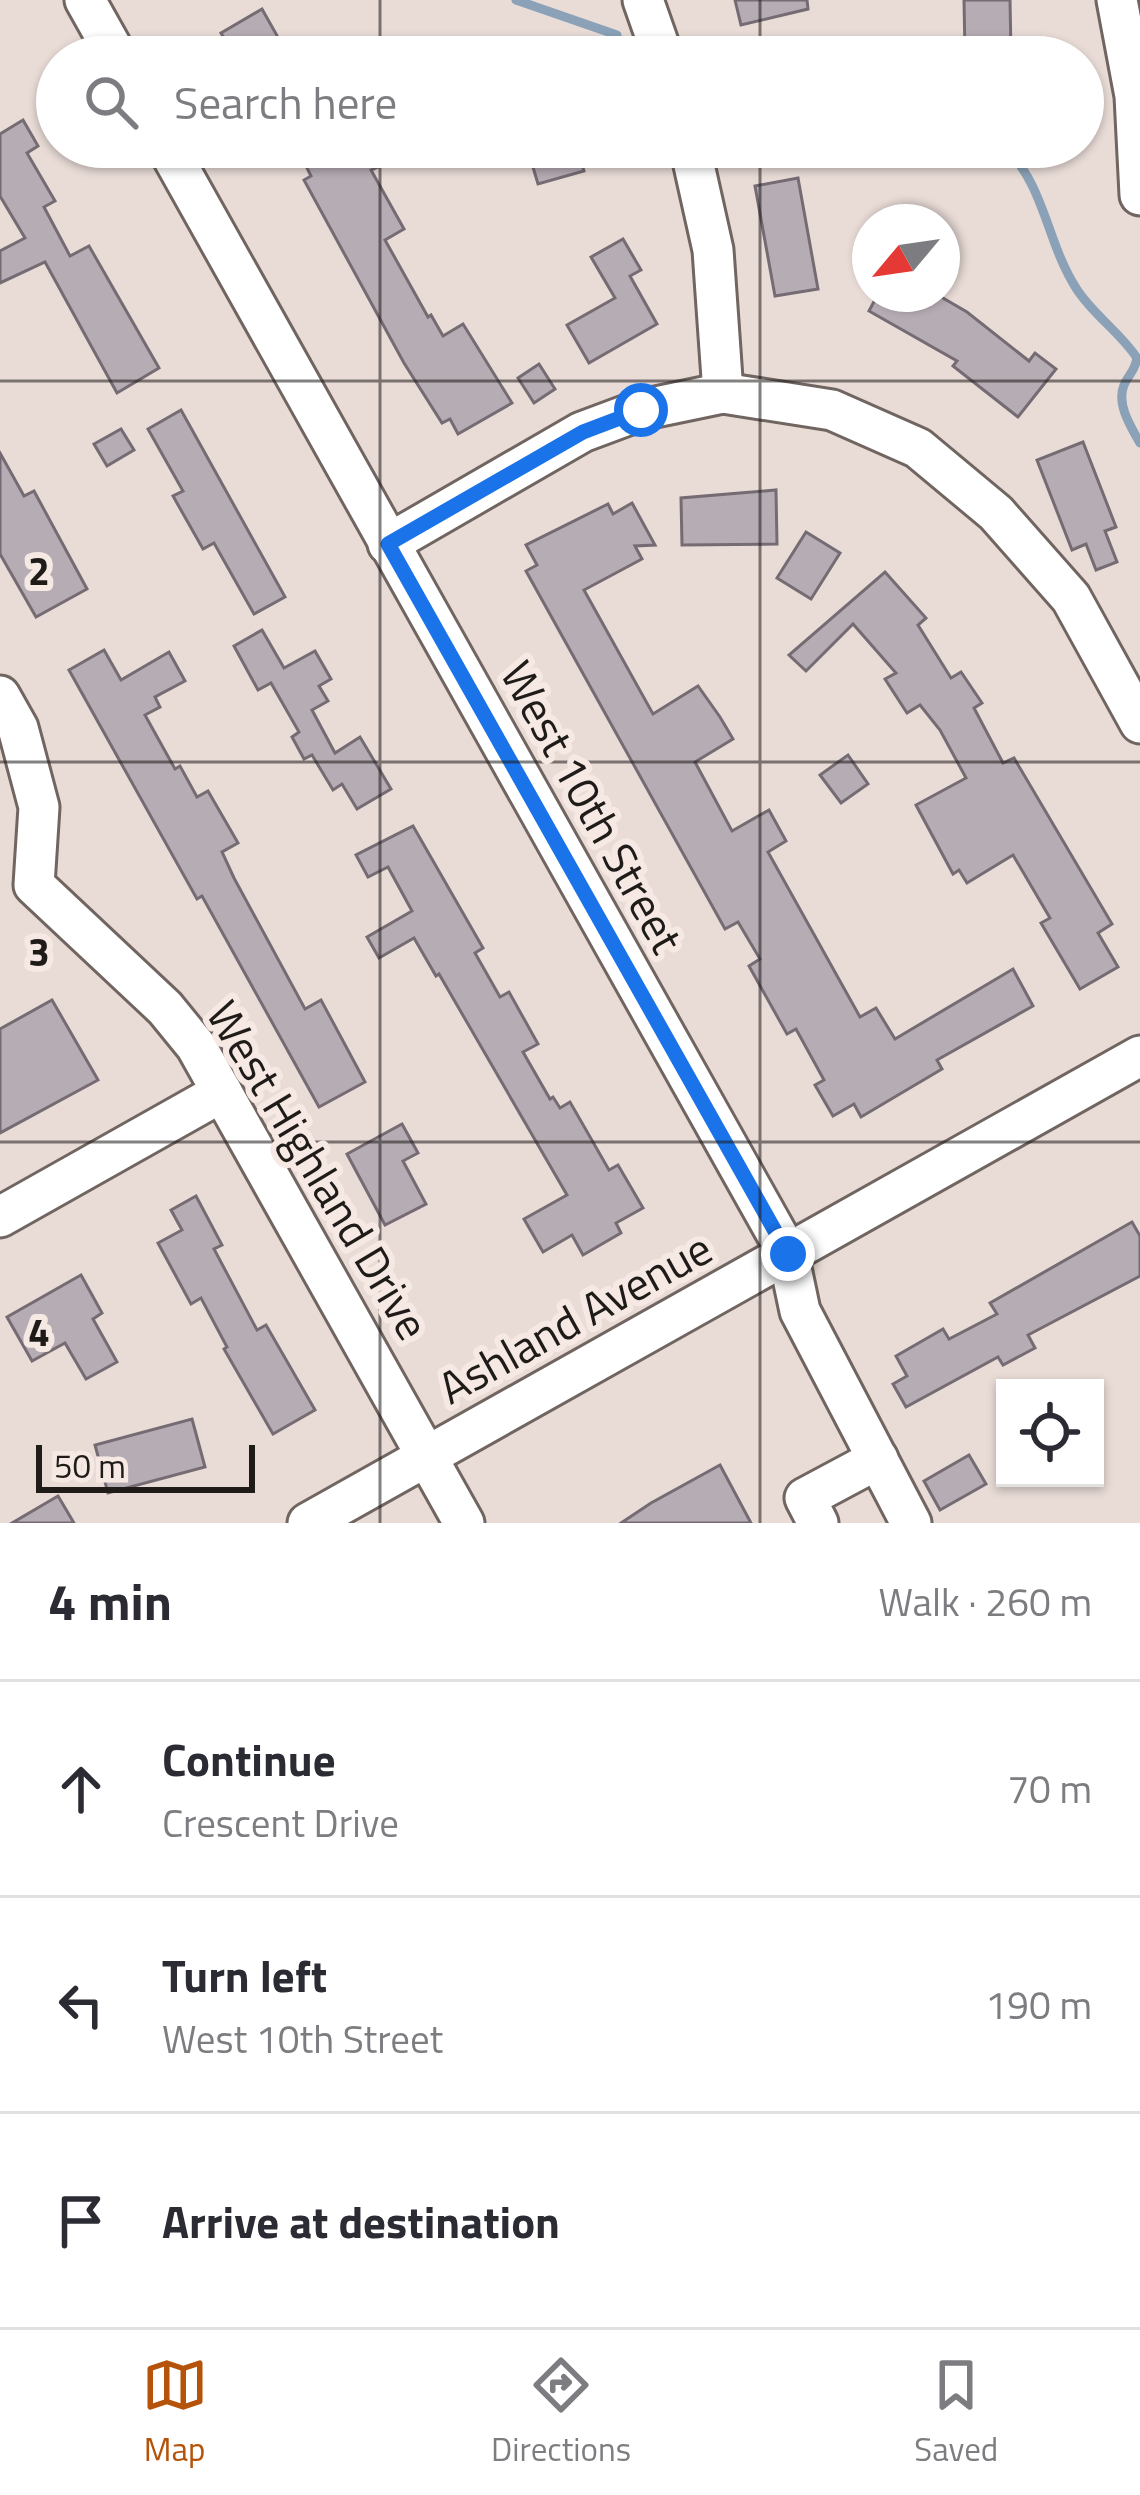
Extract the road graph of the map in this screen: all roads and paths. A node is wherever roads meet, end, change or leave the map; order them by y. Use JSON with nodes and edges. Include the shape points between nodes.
{"nodes":[{"id":1,"x":86,"y":0,"type":"edge"},
{"id":2,"x":643,"y":0,"type":"edge"},
{"id":3,"x":1117,"y":0,"type":"edge"},
{"id":4,"x":106,"y":36,"type":"edge"},
{"id":5,"x":656,"y":36,"type":"edge"},
{"id":6,"x":1138,"y":96,"type":"edge"},
{"id":7,"x":179,"y":168,"type":"edge"},
{"id":8,"x":695,"y":168,"type":"edge"},
{"id":9,"x":1140,"y":195,"type":"edge"},
{"id":10,"x":723,"y":393,"type":"junction"},
{"id":11,"x":388,"y":544,"type":"junction"},
{"id":12,"x":0,"y":696,"type":"edge"},
{"id":13,"x":1140,"y":723,"type":"edge"},
{"id":14,"x":17,"y":885,"type":"edge"},
{"id":15,"x":1140,"y":1057,"type":"edge"},
{"id":16,"x":222,"y":1092,"type":"junction"},
{"id":17,"x":0,"y":1216,"type":"edge"},
{"id":18,"x":788,"y":1254,"type":"junction"},
{"id":19,"x":429,"y":1455,"type":"junction"},
{"id":20,"x":878,"y":1459,"type":"junction"},
{"id":21,"x":308,"y":1523,"type":"edge"},
{"id":22,"x":464,"y":1523,"type":"edge"},
{"id":23,"x":818,"y":1523,"type":"edge"},
{"id":24,"x":911,"y":1523,"type":"edge"}],
"edges":[{"from":1,"to":4,"type":"street"},
{"from":2,"to":5,"type":"street"},
{"from":3,"to":6,"type":"street"},
{"from":6,"to":9,"type":"street"},
{"from":7,"to":11,"type":"street","name":"West 10th Street"},
{"from":8,"to":10,"type":"street","via":[[713,250]]},
{"from":10,"to":11,"type":"street","via":[[583,432]]},
{"from":10,"to":13,"type":"street","via":[[832,410],[918,448],[996,513],[1071,598]]},
{"from":11,"to":18,"type":"street","name":"West 10th Street"},
{"from":12,"to":14,"type":"street","name":"West Highland Drive","via":[[18,728],[39,807]]},
{"from":14,"to":16,"type":"street","name":"West Highland Drive","via":[[165,1008]]},
{"from":15,"to":18,"type":"street","name":"Ashland Avenue"},
{"from":16,"to":17,"type":"street"},
{"from":16,"to":19,"type":"street","name":"West Highland Drive"},
{"from":18,"to":19,"type":"street","name":"Ashland Avenue"},
{"from":18,"to":20,"type":"street","name":"West 10th Street","via":[[800,1311]]},
{"from":19,"to":21,"type":"street","name":"Ashland Avenue"},
{"from":19,"to":22,"type":"street","name":"West Highland Drive"},
{"from":20,"to":23,"type":"street","via":[[805,1498]]},
{"from":20,"to":24,"type":"street","name":"West 10th Street"}]}
